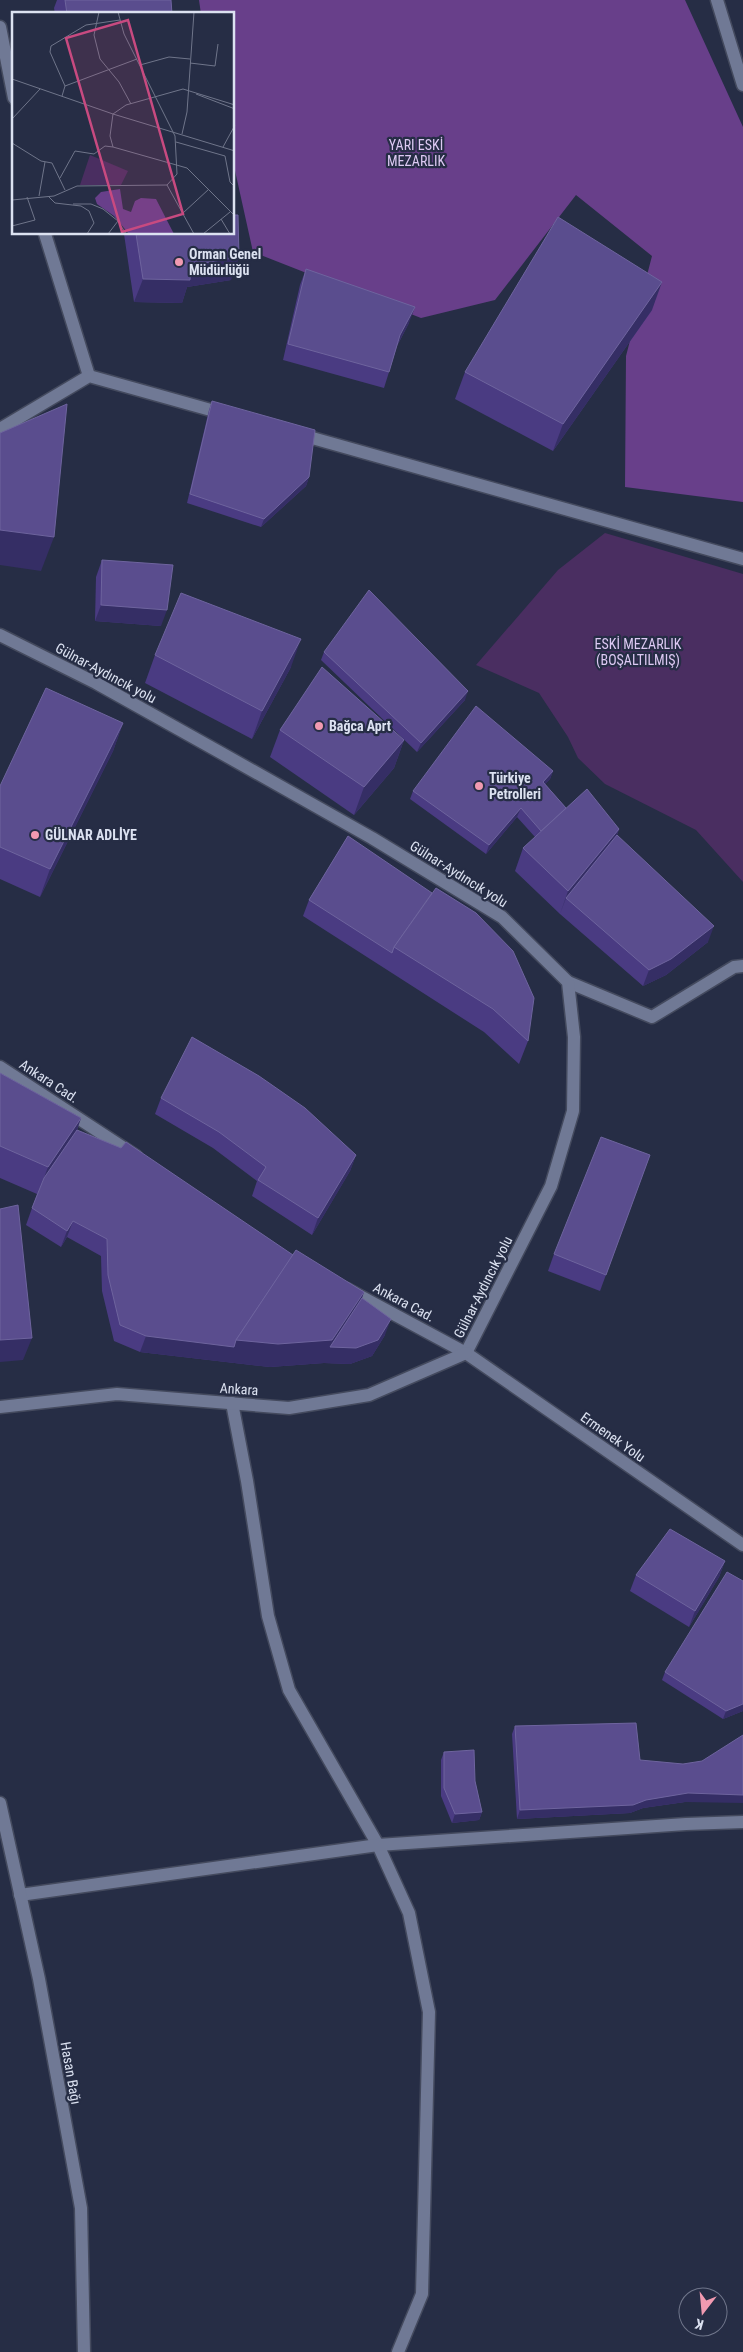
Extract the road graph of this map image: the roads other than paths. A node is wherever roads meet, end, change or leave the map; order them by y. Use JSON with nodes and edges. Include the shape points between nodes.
{"nodes":[{"id":1,"x":717,"y":0,"type":"edge"},
{"id":2,"x":0,"y":27,"type":"edge"},
{"id":3,"x":743,"y":85,"type":"edge"},
{"id":4,"x":12,"y":88,"type":"edge"},
{"id":5,"x":45,"y":235,"type":"edge"},
{"id":6,"x":89,"y":376,"type":"junction"},
{"id":7,"x":237,"y":418,"type":"edge"},
{"id":8,"x":0,"y":429,"type":"edge"},
{"id":9,"x":284,"y":431,"type":"edge"},
{"id":10,"x":743,"y":559,"type":"edge"},
{"id":11,"x":0,"y":635,"type":"edge"},
{"id":12,"x":743,"y":966,"type":"edge"},
{"id":13,"x":568,"y":982,"type":"junction"},
{"id":14,"x":0,"y":1067,"type":"edge"},
{"id":15,"x":144,"y":1162,"type":"edge"},
{"id":16,"x":332,"y":1281,"type":"edge"},
{"id":17,"x":466,"y":1353,"type":"junction"},
{"id":18,"x":232,"y":1404,"type":"junction"},
{"id":19,"x":0,"y":1407,"type":"edge"},
{"id":20,"x":743,"y":1545,"type":"edge"},
{"id":21,"x":1,"y":1809,"type":"edge"},
{"id":22,"x":743,"y":1822,"type":"edge"},
{"id":23,"x":378,"y":1845,"type":"junction"},
{"id":24,"x":20,"y":1894,"type":"junction"},
{"id":25,"x":84,"y":2352,"type":"edge"},
{"id":26,"x":398,"y":2352,"type":"edge"}],
"edges":[{"from":1,"to":3,"type":"street"},
{"from":2,"to":4,"type":"street"},
{"from":5,"to":6,"type":"street"},
{"from":6,"to":7,"type":"street"},
{"from":6,"to":8,"type":"street"},
{"from":9,"to":10,"type":"street"},
{"from":11,"to":13,"type":"street","name":"Gülnar-Aydıncık yolu","via":[[139,706],[372,838],[494,912]]},
{"from":12,"to":13,"type":"street","via":[[734,967],[652,1016]]},
{"from":13,"to":17,"type":"street","name":"Gülnar-Aydıncık yolu","via":[[574,1037],[573,1111],[551,1186]]},
{"from":14,"to":15,"type":"street","name":"Ankara Cad."},
{"from":16,"to":17,"type":"street","name":"Ankara Cad."},
{"from":17,"to":18,"type":"street","name":"Ankara","via":[[369,1395],[289,1408]]},
{"from":17,"to":20,"type":"street","name":"Ermenek Yolu"},
{"from":18,"to":19,"type":"street","name":"Ankara","via":[[117,1394]]},
{"from":18,"to":23,"type":"street","via":[[268,1616],[289,1690]]},
{"from":21,"to":24,"type":"street","name":"Hasan Bağı"},
{"from":22,"to":23,"type":"street"},
{"from":23,"to":24,"type":"street"},
{"from":23,"to":26,"type":"street","via":[[409,1913],[429,2012],[422,2294]]},
{"from":24,"to":25,"type":"street","name":"Hasan Bağı","via":[[81,2208]]}]}
